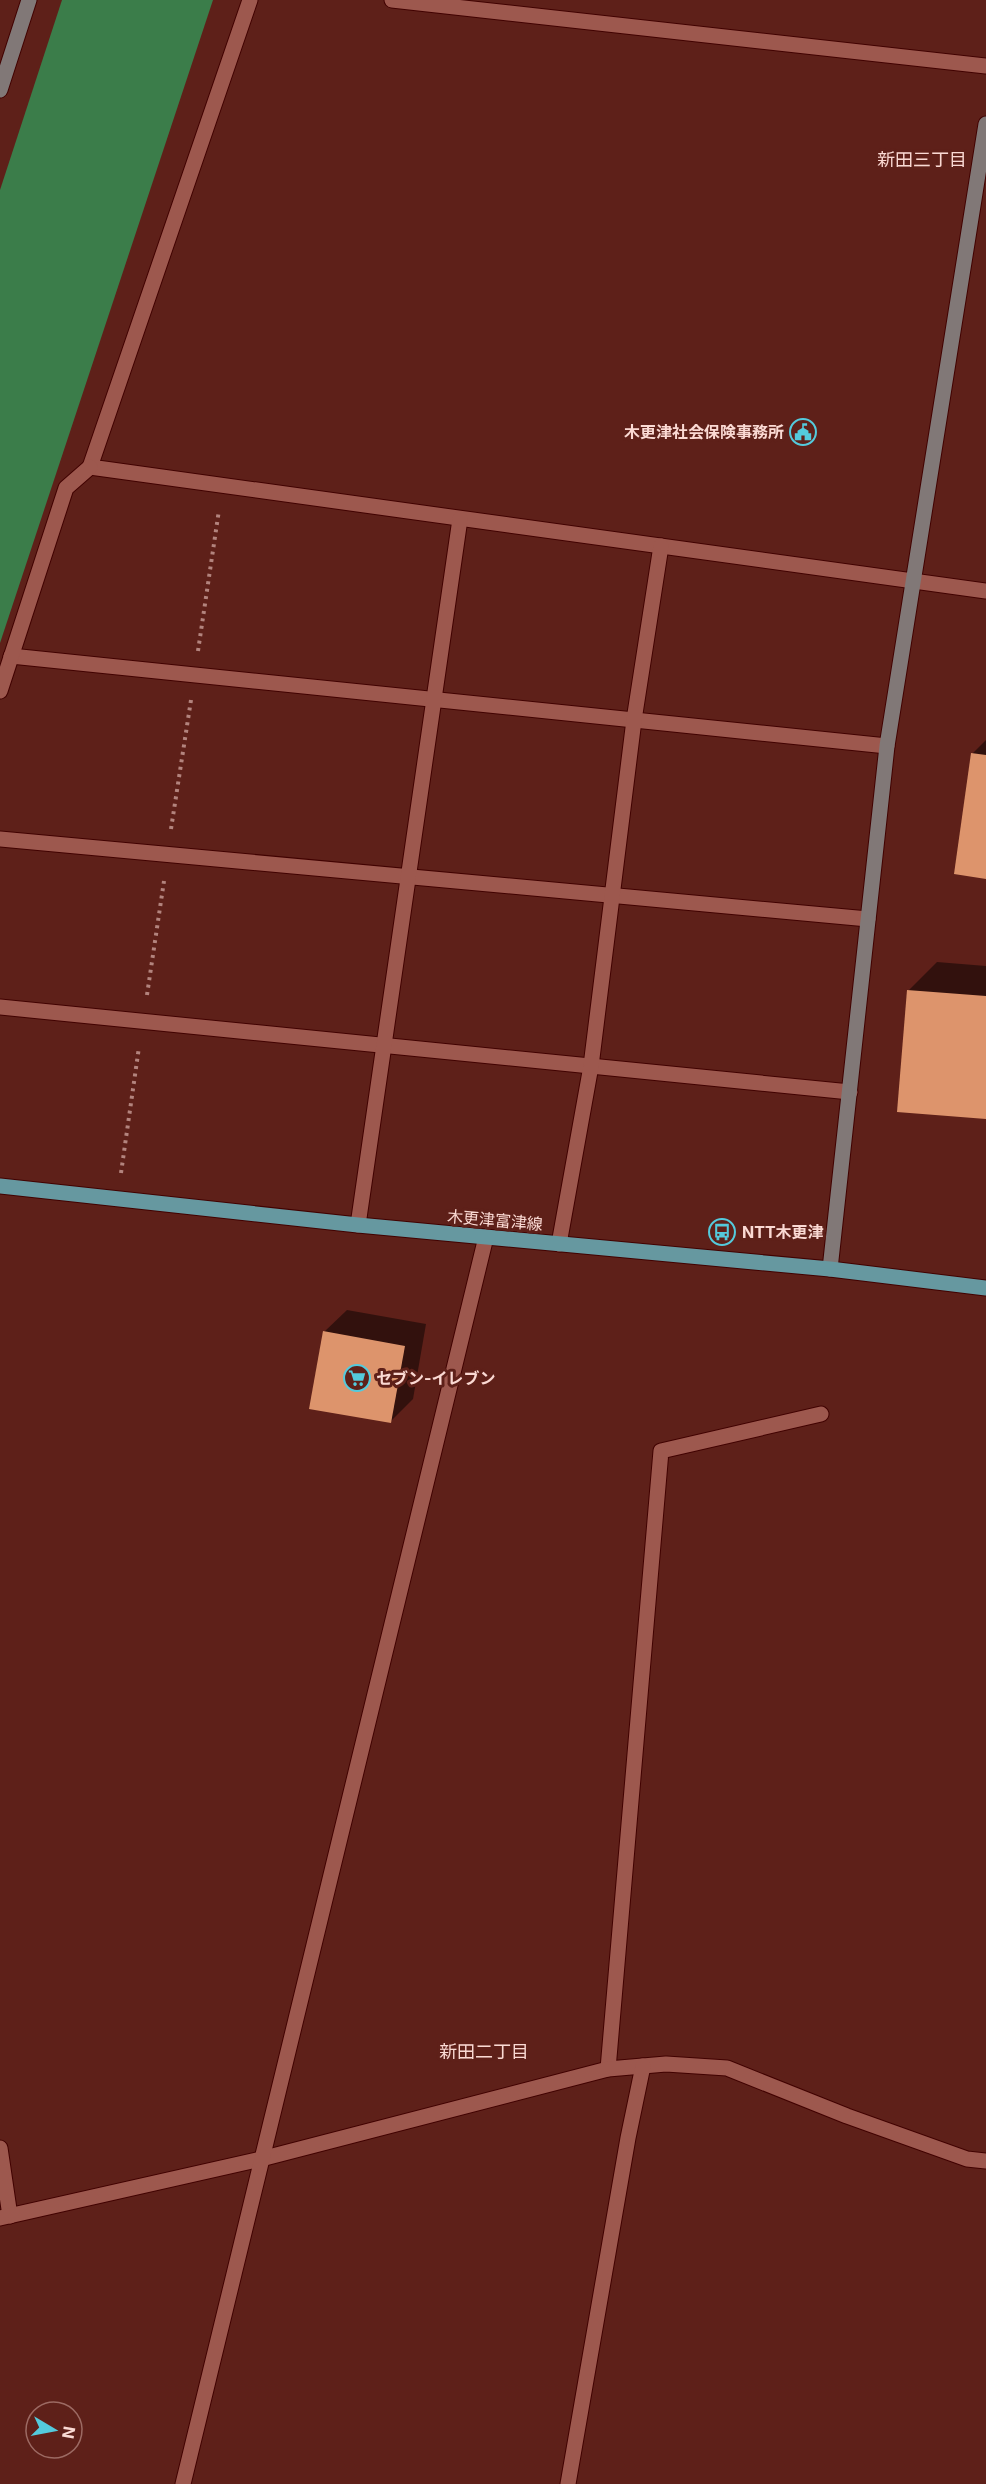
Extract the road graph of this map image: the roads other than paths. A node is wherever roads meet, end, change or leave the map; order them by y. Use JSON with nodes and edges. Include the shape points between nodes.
{"nodes":[{"id":1,"x":29,"y":0,"type":"edge"},
{"id":2,"x":250,"y":0,"type":"edge"},
{"id":3,"x":392,"y":0,"type":"edge"},
{"id":4,"x":986,"y":66,"type":"edge"},
{"id":5,"x":0,"y":90,"type":"edge"},
{"id":6,"x":986,"y":124,"type":"edge"},
{"id":7,"x":90,"y":467,"type":"junction"},
{"id":8,"x":460,"y":519,"type":"junction"},
{"id":9,"x":661,"y":546,"type":"junction"},
{"id":10,"x":912,"y":581,"type":"junction"},
{"id":11,"x":986,"y":591,"type":"edge"},
{"id":12,"x":11,"y":656,"type":"junction"},
{"id":13,"x":0,"y":691,"type":"edge"},
{"id":14,"x":434,"y":700,"type":"junction"},
{"id":15,"x":634,"y":720,"type":"junction"},
{"id":16,"x":887,"y":746,"type":"junction"},
{"id":17,"x":0,"y":840,"type":"edge"},
{"id":18,"x":409,"y":877,"type":"junction"},
{"id":19,"x":614,"y":896,"type":"junction"},
{"id":20,"x":868,"y":919,"type":"junction"},
{"id":21,"x":0,"y":1007,"type":"edge"},
{"id":22,"x":385,"y":1045,"type":"junction"},
{"id":23,"x":591,"y":1065,"type":"junction"},
{"id":24,"x":850,"y":1092,"type":"junction"},
{"id":25,"x":0,"y":1186,"type":"edge"},
{"id":26,"x":358,"y":1225,"type":"junction"},
{"id":27,"x":486,"y":1237,"type":"junction"},
{"id":28,"x":559,"y":1244,"type":"junction"},
{"id":29,"x":830,"y":1269,"type":"junction"},
{"id":30,"x":986,"y":1287,"type":"edge"},
{"id":31,"x":821,"y":1414,"type":"dead end"},
{"id":32,"x":643,"y":2066,"type":"junction"},
{"id":33,"x":608,"y":2069,"type":"junction"},
{"id":34,"x":0,"y":2148,"type":"edge"},
{"id":35,"x":261,"y":2159,"type":"junction"},
{"id":36,"x":986,"y":2161,"type":"edge"},
{"id":37,"x":5,"y":2217,"type":"edge"},
{"id":38,"x":183,"y":2484,"type":"edge"},
{"id":39,"x":568,"y":2484,"type":"edge"}],
"edges":[{"from":1,"to":5,"type":"street"},
{"from":2,"to":7,"type":"street"},
{"from":3,"to":4,"type":"street"},
{"from":6,"to":10,"type":"street"},
{"from":7,"to":8,"type":"street"},
{"from":7,"to":12,"type":"street","via":[[66,488]]},
{"from":8,"to":9,"type":"street"},
{"from":8,"to":14,"type":"street"},
{"from":9,"to":10,"type":"street"},
{"from":9,"to":15,"type":"street"},
{"from":10,"to":11,"type":"street"},
{"from":10,"to":16,"type":"street"},
{"from":12,"to":13,"type":"street"},
{"from":12,"to":14,"type":"street"},
{"from":14,"to":15,"type":"street"},
{"from":14,"to":18,"type":"street"},
{"from":15,"to":16,"type":"street"},
{"from":15,"to":19,"type":"street"},
{"from":16,"to":20,"type":"street"},
{"from":17,"to":18,"type":"street"},
{"from":18,"to":19,"type":"street"},
{"from":18,"to":22,"type":"street"},
{"from":19,"to":20,"type":"street"},
{"from":19,"to":23,"type":"street"},
{"from":20,"to":24,"type":"street"},
{"from":21,"to":22,"type":"street"},
{"from":22,"to":23,"type":"street"},
{"from":22,"to":26,"type":"street"},
{"from":23,"to":24,"type":"street"},
{"from":23,"to":28,"type":"street"},
{"from":24,"to":29,"type":"street"},
{"from":25,"to":26,"type":"main road","name":"木更津富津線"},
{"from":26,"to":27,"type":"main road","name":"木更津富津線"},
{"from":27,"to":28,"type":"main road","name":"木更津富津線"},
{"from":27,"to":35,"type":"street"},
{"from":28,"to":29,"type":"main road","name":"木更津富津線"},
{"from":29,"to":30,"type":"main road","name":"木更津富津線"},
{"from":31,"to":33,"type":"street","via":[[662,1451]]},
{"from":32,"to":33,"type":"street"},
{"from":32,"to":36,"type":"street","via":[[727,2068],[912,2140],[967,2159]]},
{"from":32,"to":39,"type":"street"},
{"from":33,"to":35,"type":"street"},
{"from":34,"to":37,"type":"street"},
{"from":35,"to":37,"type":"street"},
{"from":35,"to":38,"type":"street"}]}
